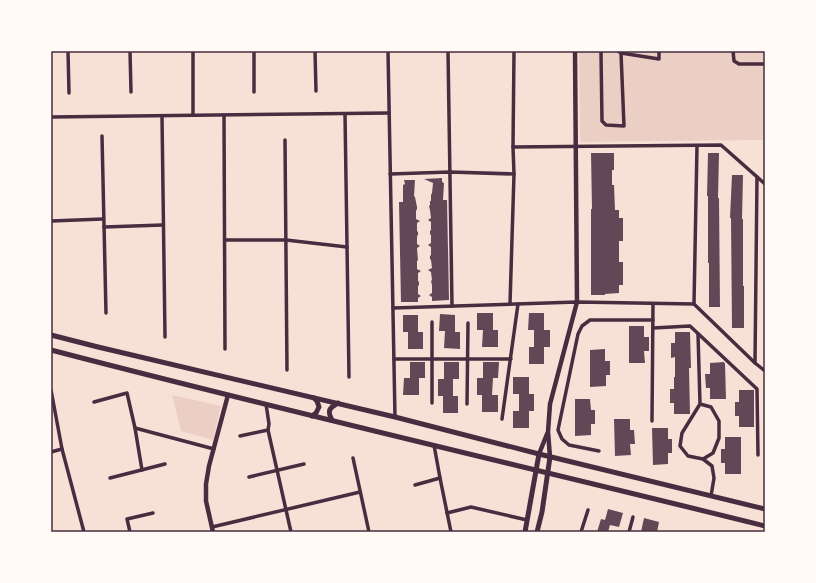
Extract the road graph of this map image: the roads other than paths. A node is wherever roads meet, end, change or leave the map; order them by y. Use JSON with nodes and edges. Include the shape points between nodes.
{"nodes":[{"id":1,"x":68,"y":51,"type":"edge"},
{"id":2,"x":130,"y":51,"type":"edge"},
{"id":3,"x":193,"y":51,"type":"edge"},
{"id":4,"x":254,"y":51,"type":"edge"},
{"id":5,"x":315,"y":51,"type":"edge"},
{"id":6,"x":388,"y":51,"type":"edge"},
{"id":7,"x":448,"y":51,"type":"edge"},
{"id":8,"x":514,"y":51,"type":"edge"},
{"id":9,"x":575,"y":51,"type":"edge"},
{"id":10,"x":602,"y":51,"type":"edge"},
{"id":11,"x":659,"y":51,"type":"edge"},
{"id":12,"x":733,"y":51,"type":"edge"},
{"id":13,"x":620,"y":52,"type":"edge"},
{"id":14,"x":765,"y":64,"type":"edge"},
{"id":15,"x":316,"y":91,"type":"dead end"},
{"id":16,"x":130,"y":92,"type":"dead end"},
{"id":17,"x":254,"y":92,"type":"dead end"},
{"id":18,"x":69,"y":93,"type":"dead end"},
{"id":19,"x":389,"y":113,"type":"junction"},
{"id":20,"x":345,"y":114,"type":"junction"},
{"id":21,"x":193,"y":115,"type":"junction"},
{"id":22,"x":224,"y":115,"type":"junction"},
{"id":23,"x":162,"y":116,"type":"junction"},
{"id":24,"x":51,"y":117,"type":"edge"},
{"id":25,"x":102,"y":136,"type":"dead end"},
{"id":26,"x":285,"y":140,"type":"dead end"},
{"id":27,"x":697,"y":146,"type":"junction"},
{"id":28,"x":513,"y":147,"type":"junction"},
{"id":29,"x":576,"y":147,"type":"junction"},
{"id":30,"x":450,"y":172,"type":"junction"},
{"id":31,"x":390,"y":174,"type":"junction"},
{"id":32,"x":514,"y":174,"type":"junction"},
{"id":33,"x":757,"y":177,"type":"junction"},
{"id":34,"x":765,"y":184,"type":"edge"},
{"id":35,"x":104,"y":219,"type":"junction"},
{"id":36,"x":51,"y":221,"type":"edge"},
{"id":37,"x":163,"y":225,"type":"junction"},
{"id":38,"x":104,"y":226,"type":"junction"},
{"id":39,"x":225,"y":240,"type":"junction"},
{"id":40,"x":286,"y":240,"type":"junction"},
{"id":41,"x":347,"y":246,"type":"junction"},
{"id":42,"x":577,"y":302,"type":"junction"},
{"id":43,"x":510,"y":304,"type":"junction"},
{"id":44,"x":518,"y":304,"type":"junction"},
{"id":45,"x":653,"y":304,"type":"junction"},
{"id":46,"x":694,"y":304,"type":"junction"},
{"id":47,"x":452,"y":306,"type":"junction"},
{"id":48,"x":393,"y":308,"type":"junction"},
{"id":49,"x":106,"y":313,"type":"dead end"},
{"id":50,"x":653,"y":320,"type":"junction"},
{"id":51,"x":432,"y":322,"type":"dead end"},
{"id":52,"x":468,"y":323,"type":"dead end"},
{"id":53,"x":653,"y":328,"type":"junction"},
{"id":54,"x":698,"y":334,"type":"junction"},
{"id":55,"x":51,"y":335,"type":"edge"},
{"id":56,"x":165,"y":337,"type":"dead end"},
{"id":57,"x":225,"y":349,"type":"dead end"},
{"id":58,"x":51,"y":350,"type":"edge"},
{"id":59,"x":432,"y":358,"type":"junction"},
{"id":60,"x":468,"y":358,"type":"junction"},
{"id":61,"x":394,"y":359,"type":"junction"},
{"id":62,"x":510,"y":359,"type":"junction"},
{"id":63,"x":755,"y":363,"type":"junction"},
{"id":64,"x":287,"y":370,"type":"dead end"},
{"id":65,"x":765,"y":372,"type":"edge"},
{"id":66,"x":349,"y":377,"type":"dead end"},
{"id":67,"x":51,"y":390,"type":"edge"},
{"id":68,"x":228,"y":395,"type":"junction"},
{"id":69,"x":314,"y":398,"type":"junction"},
{"id":70,"x":94,"y":402,"type":"dead end"},
{"id":71,"x":338,"y":403,"type":"junction"},
{"id":72,"x":432,"y":403,"type":"dead end"},
{"id":73,"x":266,"y":404,"type":"junction"},
{"id":74,"x":467,"y":404,"type":"dead end"},
{"id":75,"x":700,"y":404,"type":"junction"},
{"id":76,"x":312,"y":416,"type":"junction"},
{"id":77,"x":395,"y":417,"type":"junction"},
{"id":78,"x":502,"y":419,"type":"dead end"},
{"id":79,"x":332,"y":420,"type":"junction"},
{"id":80,"x":652,"y":421,"type":"dead end"},
{"id":81,"x":135,"y":428,"type":"junction"},
{"id":82,"x":268,"y":430,"type":"junction"},
{"id":83,"x":548,"y":432,"type":"junction"},
{"id":84,"x":240,"y":436,"type":"dead end"},
{"id":85,"x":434,"y":445,"type":"junction"},
{"id":86,"x":62,"y":449,"type":"junction"},
{"id":87,"x":214,"y":449,"type":"junction"},
{"id":88,"x":599,"y":451,"type":"dead end"},
{"id":89,"x":51,"y":452,"type":"edge"},
{"id":90,"x":539,"y":454,"type":"junction"},
{"id":91,"x":758,"y":455,"type":"dead end"},
{"id":92,"x":550,"y":457,"type":"junction"},
{"id":93,"x":353,"y":458,"type":"dead end"},
{"id":94,"x":703,"y":459,"type":"junction"},
{"id":95,"x":165,"y":464,"type":"dead end"},
{"id":96,"x":304,"y":464,"type":"dead end"},
{"id":97,"x":142,"y":470,"type":"junction"},
{"id":98,"x":277,"y":470,"type":"junction"},
{"id":99,"x":536,"y":471,"type":"junction"},
{"id":100,"x":547,"y":473,"type":"junction"},
{"id":101,"x":250,"y":477,"type":"dead end"},
{"id":102,"x":110,"y":478,"type":"dead end"},
{"id":103,"x":440,"y":478,"type":"junction"},
{"id":104,"x":415,"y":485,"type":"dead end"},
{"id":105,"x":360,"y":492,"type":"junction"},
{"id":106,"x":711,"y":496,"type":"junction"},
{"id":107,"x":765,"y":509,"type":"edge"},
{"id":108,"x":286,"y":510,"type":"junction"},
{"id":109,"x":588,"y":510,"type":"dead end"},
{"id":110,"x":153,"y":513,"type":"dead end"},
{"id":111,"x":448,"y":513,"type":"junction"},
{"id":112,"x":633,"y":517,"type":"dead end"},
{"id":113,"x":527,"y":520,"type":"junction"},
{"id":114,"x":765,"y":526,"type":"edge"},
{"id":115,"x":213,"y":530,"type":"edge"},
{"id":116,"x":84,"y":532,"type":"edge"},
{"id":117,"x":130,"y":532,"type":"edge"},
{"id":118,"x":291,"y":532,"type":"edge"},
{"id":119,"x":369,"y":532,"type":"edge"},
{"id":120,"x":451,"y":532,"type":"edge"},
{"id":121,"x":525,"y":532,"type":"edge"},
{"id":122,"x":537,"y":532,"type":"edge"},
{"id":123,"x":581,"y":532,"type":"edge"},
{"id":124,"x":629,"y":532,"type":"edge"}],
"edges":[{"from":1,"to":18,"type":"street"},
{"from":2,"to":16,"type":"street"},
{"from":3,"to":21,"type":"street"},
{"from":4,"to":17,"type":"street"},
{"from":5,"to":15,"type":"street"},
{"from":6,"to":19,"type":"street"},
{"from":7,"to":30,"type":"street"},
{"from":8,"to":28,"type":"street"},
{"from":9,"to":29,"type":"street"},
{"from":10,"to":13,"type":"street","via":[[602,122],[606,125],[624,126]]},
{"from":11,"to":13,"type":"street","via":[[659,59]]},
{"from":12,"to":14,"type":"street","via":[[734,61],[739,64]]},
{"from":19,"to":20,"type":"street"},
{"from":19,"to":31,"type":"street"},
{"from":20,"to":22,"type":"street"},
{"from":20,"to":41,"type":"street"},
{"from":21,"to":22,"type":"street"},
{"from":21,"to":23,"type":"street"},
{"from":22,"to":39,"type":"street"},
{"from":23,"to":24,"type":"street"},
{"from":23,"to":37,"type":"street"},
{"from":25,"to":35,"type":"street"},
{"from":26,"to":40,"type":"street"},
{"from":27,"to":29,"type":"street"},
{"from":27,"to":33,"type":"street","via":[[721,145]]},
{"from":27,"to":46,"type":"street"},
{"from":28,"to":29,"type":"street"},
{"from":28,"to":32,"type":"street"},
{"from":29,"to":42,"type":"street"},
{"from":30,"to":31,"type":"street"},
{"from":30,"to":32,"type":"street"},
{"from":30,"to":47,"type":"street"},
{"from":31,"to":48,"type":"street"},
{"from":32,"to":43,"type":"street"},
{"from":33,"to":34,"type":"street"},
{"from":33,"to":63,"type":"street"},
{"from":35,"to":36,"type":"street"},
{"from":35,"to":38,"type":"street"},
{"from":37,"to":38,"type":"street"},
{"from":37,"to":56,"type":"street"},
{"from":38,"to":49,"type":"street"},
{"from":39,"to":40,"type":"street"},
{"from":39,"to":57,"type":"street"},
{"from":40,"to":41,"type":"street"},
{"from":40,"to":64,"type":"street"},
{"from":41,"to":66,"type":"street"},
{"from":42,"to":44,"type":"street"},
{"from":42,"to":45,"type":"street"},
{"from":42,"to":83,"type":"street","via":[[550,404]]},
{"from":43,"to":44,"type":"street"},
{"from":43,"to":47,"type":"street"},
{"from":44,"to":62,"type":"street"},
{"from":45,"to":46,"type":"street"},
{"from":45,"to":50,"type":"street"},
{"from":46,"to":63,"type":"street"},
{"from":47,"to":48,"type":"street"},
{"from":48,"to":61,"type":"street"},
{"from":50,"to":53,"type":"street"},
{"from":50,"to":88,"type":"street","via":[[590,320],[582,326],[578,334],[558,430],[562,439],[569,445]]},
{"from":51,"to":59,"type":"street"},
{"from":52,"to":60,"type":"street"},
{"from":53,"to":54,"type":"street","via":[[690,326]]},
{"from":53,"to":80,"type":"street"},
{"from":54,"to":75,"type":"street"},
{"from":54,"to":91,"type":"street","via":[[758,389]]},
{"from":55,"to":69,"type":"main road"},
{"from":58,"to":68,"type":"main road"},
{"from":59,"to":60,"type":"street"},
{"from":59,"to":61,"type":"street"},
{"from":59,"to":72,"type":"street"},
{"from":60,"to":62,"type":"street"},
{"from":60,"to":74,"type":"street"},
{"from":61,"to":77,"type":"street"},
{"from":62,"to":78,"type":"street"},
{"from":63,"to":65,"type":"street"},
{"from":67,"to":86,"type":"street"},
{"from":68,"to":73,"type":"main road"},
{"from":68,"to":87,"type":"street"},
{"from":69,"to":71,"type":"main road"},
{"from":69,"to":76,"type":"main road","via":[[319,407]]},
{"from":70,"to":81,"type":"street","via":[[127,393]]},
{"from":71,"to":77,"type":"main road"},
{"from":71,"to":79,"type":"main road","via":[[329,411]]},
{"from":73,"to":76,"type":"main road"},
{"from":73,"to":82,"type":"street"},
{"from":75,"to":94,"type":"street","via":[[711,407],[719,421],[719,438],[713,453]]},
{"from":75,"to":94,"type":"street","via":[[682,433],[680,446],[688,456]]},
{"from":76,"to":79,"type":"main road"},
{"from":77,"to":90,"type":"main road"},
{"from":79,"to":85,"type":"main road"},
{"from":81,"to":87,"type":"street"},
{"from":81,"to":97,"type":"street"},
{"from":82,"to":84,"type":"street"},
{"from":82,"to":98,"type":"street"},
{"from":83,"to":90,"type":"street"},
{"from":83,"to":92,"type":"street"},
{"from":85,"to":99,"type":"main road"},
{"from":85,"to":103,"type":"street"},
{"from":86,"to":89,"type":"street"},
{"from":86,"to":116,"type":"street"},
{"from":87,"to":115,"type":"street","via":[[206,484],[206,501]]},
{"from":90,"to":92,"type":"main road"},
{"from":90,"to":99,"type":"main road"},
{"from":92,"to":100,"type":"main road"},
{"from":92,"to":106,"type":"main road"},
{"from":93,"to":105,"type":"street"},
{"from":94,"to":106,"type":"street","via":[[712,466],[714,478]]},
{"from":95,"to":97,"type":"street"},
{"from":96,"to":98,"type":"street"},
{"from":97,"to":102,"type":"street"},
{"from":98,"to":101,"type":"street"},
{"from":98,"to":108,"type":"street"},
{"from":99,"to":100,"type":"main road"},
{"from":99,"to":113,"type":"main road"},
{"from":100,"to":114,"type":"main road"},
{"from":100,"to":122,"type":"main road"},
{"from":103,"to":104,"type":"street"},
{"from":103,"to":111,"type":"street"},
{"from":105,"to":108,"type":"street"},
{"from":105,"to":119,"type":"street"},
{"from":106,"to":107,"type":"main road"},
{"from":108,"to":115,"type":"street"},
{"from":108,"to":118,"type":"street"},
{"from":109,"to":123,"type":"street"},
{"from":110,"to":117,"type":"street","via":[[127,519]]},
{"from":111,"to":113,"type":"street","via":[[471,507]]},
{"from":111,"to":120,"type":"street"},
{"from":112,"to":124,"type":"street"},
{"from":113,"to":121,"type":"main road"}]}
